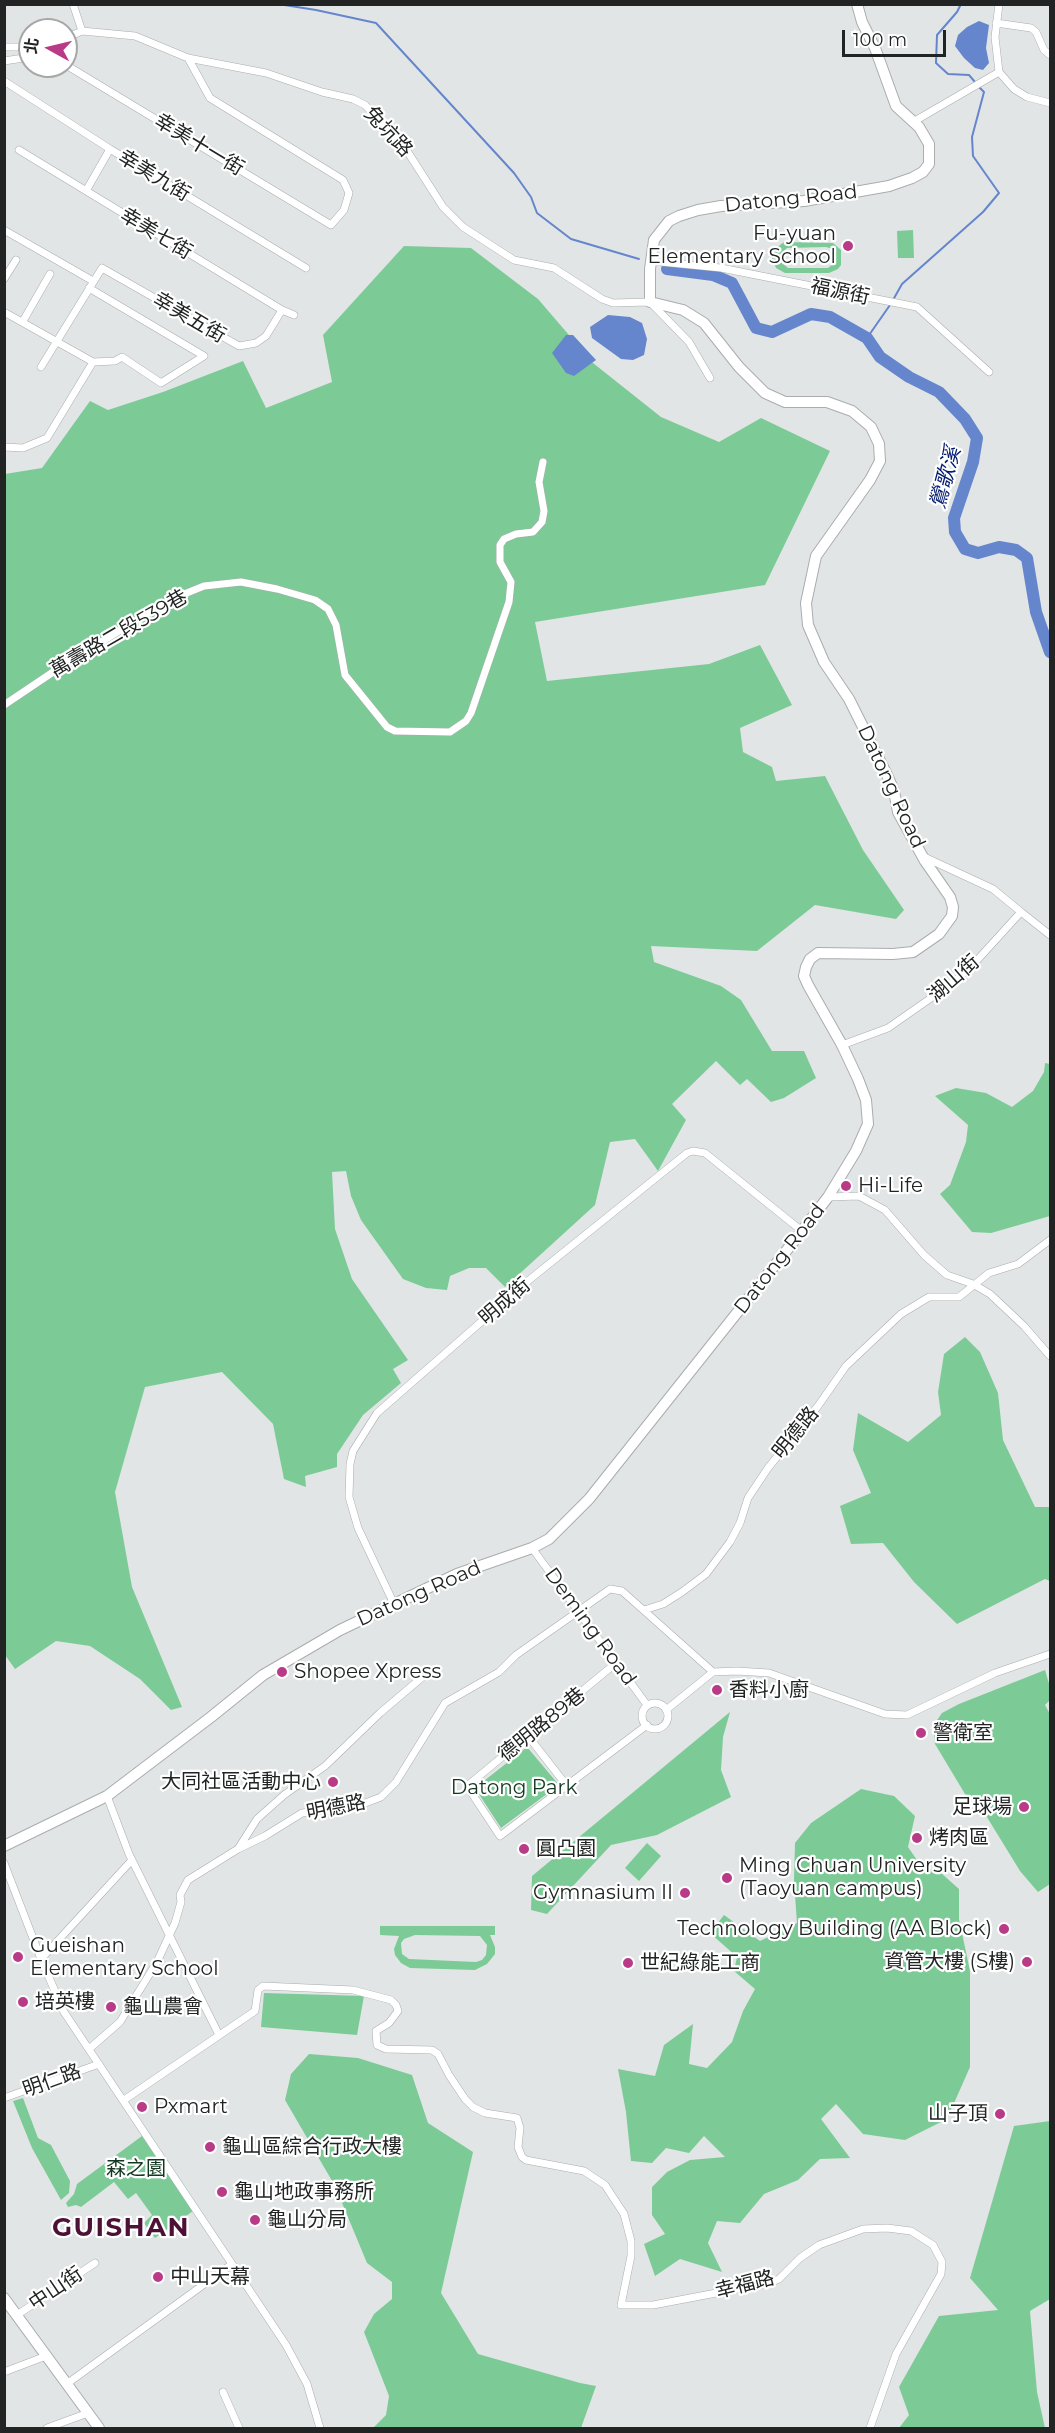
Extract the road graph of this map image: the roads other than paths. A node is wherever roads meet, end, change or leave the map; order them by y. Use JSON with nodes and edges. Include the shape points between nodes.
{"nodes":[{"id":1,"x":73,"y":4,"type":"edge"},
{"id":2,"x":857,"y":4,"type":"edge"},
{"id":3,"x":999,"y":4,"type":"edge"},
{"id":4,"x":996,"y":23,"type":"junction"},
{"id":5,"x":82,"y":31,"type":"junction"},
{"id":6,"x":78,"y":33,"type":"edge"},
{"id":7,"x":1050,"y":55,"type":"edge"},
{"id":8,"x":188,"y":58,"type":"junction"},
{"id":9,"x":78,"y":72,"type":"edge"},
{"id":10,"x":999,"y":72,"type":"junction"},
{"id":11,"x":4,"y":81,"type":"edge"},
{"id":12,"x":1050,"y":103,"type":"edge"},
{"id":13,"x":914,"y":122,"type":"junction"},
{"id":14,"x":110,"y":149,"type":"junction"},
{"id":15,"x":19,"y":150,"type":"dead end"},
{"id":16,"x":86,"y":191,"type":"junction"},
{"id":17,"x":4,"y":231,"type":"edge"},
{"id":18,"x":16,"y":260,"type":"dead end"},
{"id":19,"x":651,"y":261,"type":"junction"},
{"id":20,"x":306,"y":268,"type":"dead end"},
{"id":21,"x":50,"y":274,"type":"dead end"},
{"id":22,"x":4,"y":279,"type":"edge"},
{"id":23,"x":91,"y":285,"type":"junction"},
{"id":24,"x":650,"y":302,"type":"junction"},
{"id":25,"x":282,"y":310,"type":"junction"},
{"id":26,"x":4,"y":312,"type":"edge"},
{"id":27,"x":294,"y":315,"type":"dead end"},
{"id":28,"x":23,"y":321,"type":"junction"},
{"id":29,"x":56,"y":341,"type":"junction"},
{"id":30,"x":93,"y":362,"type":"junction"},
{"id":31,"x":41,"y":367,"type":"dead end"},
{"id":32,"x":989,"y":372,"type":"dead end"},
{"id":33,"x":711,"y":378,"type":"dead end"},
{"id":34,"x":4,"y":447,"type":"edge"},
{"id":35,"x":543,"y":462,"type":"dead end"},
{"id":36,"x":4,"y":705,"type":"edge"},
{"id":37,"x":922,"y":856,"type":"junction"},
{"id":38,"x":1021,"y":912,"type":"junction"},
{"id":39,"x":1050,"y":935,"type":"edge"},
{"id":40,"x":842,"y":1045,"type":"junction"},
{"id":41,"x":828,"y":1197,"type":"junction"},
{"id":42,"x":802,"y":1231,"type":"junction"},
{"id":43,"x":1050,"y":1240,"type":"edge"},
{"id":44,"x":973,"y":1284,"type":"junction"},
{"id":45,"x":1050,"y":1356,"type":"edge"},
{"id":46,"x":532,"y":1548,"type":"junction"},
{"id":47,"x":394,"y":1604,"type":"junction"},
{"id":48,"x":644,"y":1610,"type":"junction"},
{"id":49,"x":579,"y":1611,"type":"junction"},
{"id":50,"x":1050,"y":1654,"type":"edge"},
{"id":51,"x":616,"y":1663,"type":"junction"},
{"id":52,"x":713,"y":1672,"type":"junction"},
{"id":53,"x":426,"y":1674,"type":"dead end"},
{"id":54,"x":647,"y":1705,"type":"junction"},
{"id":55,"x":666,"y":1710,"type":"junction"},
{"id":56,"x":647,"y":1725,"type":"junction"},
{"id":57,"x":528,"y":1736,"type":"junction"},
{"id":58,"x":567,"y":1786,"type":"junction"},
{"id":59,"x":107,"y":1796,"type":"junction"},
{"id":60,"x":4,"y":1846,"type":"edge"},
{"id":61,"x":238,"y":1848,"type":"junction"},
{"id":62,"x":132,"y":1860,"type":"junction"},
{"id":63,"x":4,"y":1863,"type":"edge"},
{"id":64,"x":170,"y":1934,"type":"junction"},
{"id":65,"x":41,"y":1959,"type":"junction"},
{"id":66,"x":219,"y":2035,"type":"junction"},
{"id":67,"x":89,"y":2049,"type":"junction"},
{"id":68,"x":99,"y":2064,"type":"junction"},
{"id":69,"x":4,"y":2098,"type":"edge"},
{"id":70,"x":124,"y":2100,"type":"junction"},
{"id":71,"x":95,"y":2263,"type":"dead end"},
{"id":72,"x":232,"y":2264,"type":"junction"},
{"id":73,"x":4,"y":2298,"type":"edge"},
{"id":74,"x":17,"y":2315,"type":"junction"},
{"id":75,"x":46,"y":2356,"type":"junction"},
{"id":76,"x":4,"y":2372,"type":"edge"},
{"id":77,"x":68,"y":2383,"type":"junction"},
{"id":78,"x":223,"y":2392,"type":"dead end"},
{"id":79,"x":88,"y":2413,"type":"junction"},
{"id":80,"x":47,"y":2428,"type":"edge"},
{"id":81,"x":99,"y":2428,"type":"edge"},
{"id":82,"x":239,"y":2428,"type":"edge"},
{"id":83,"x":320,"y":2428,"type":"edge"},
{"id":84,"x":870,"y":2428,"type":"edge"}],
"edges":[{"from":1,"to":5,"type":"street"},
{"from":2,"to":13,"type":"street","name":"Datong Road","via":[[890,94],[896,106]]},
{"from":3,"to":4,"type":"street"},
{"from":4,"to":7,"type":"street","via":[[1031,28]]},
{"from":4,"to":10,"type":"street"},
{"from":5,"to":6,"type":"street"},
{"from":5,"to":8,"type":"street","name":"兔坑路","via":[[135,36]]},
{"from":8,"to":9,"type":"street","name":"幸美十一街","via":[[210,98],[344,180],[349,193],[344,210],[331,225]]},
{"from":8,"to":24,"type":"street","name":"兔坑路","via":[[266,74],[365,105],[402,143],[443,207],[491,247],[514,260],[554,268],[613,303]]},
{"from":10,"to":12,"type":"street","via":[[1027,97]]},
{"from":10,"to":13,"type":"street"},
{"from":11,"to":14,"type":"street","name":"幸美九街"},
{"from":13,"to":19,"type":"street","name":"Datong Road","via":[[926,136],[930,156],[923,172],[912,178],[889,186],[804,201],[698,210],[669,220],[660,229]]},
{"from":14,"to":16,"type":"street"},
{"from":14,"to":20,"type":"street","name":"幸美九街"},
{"from":15,"to":16,"type":"street","name":"幸美七街"},
{"from":16,"to":25,"type":"street","name":"幸美七街"},
{"from":17,"to":23,"type":"street"},
{"from":18,"to":22,"type":"street"},
{"from":19,"to":24,"type":"street","name":"Datong Road"},
{"from":19,"to":32,"type":"street","name":"福源街","via":[[721,268],[917,307]]},
{"from":21,"to":28,"type":"street"},
{"from":23,"to":25,"type":"street","name":"幸美五街","via":[[102,268],[239,346],[256,343],[266,336]]},
{"from":23,"to":29,"type":"street"},
{"from":23,"to":30,"type":"street","via":[[204,356],[160,383],[122,357]]},
{"from":24,"to":33,"type":"street","via":[[689,342]]},
{"from":24,"to":37,"type":"street","name":"Datong Road","via":[[683,310],[704,323],[765,393],[785,402],[827,402],[852,411],[871,428],[879,444],[880,461],[870,480],[816,556],[806,603],[808,625],[824,662],[849,699],[887,775],[898,812]]},
{"from":25,"to":27,"type":"street","name":"幸美七街"},
{"from":26,"to":28,"type":"street"},
{"from":28,"to":29,"type":"street"},
{"from":29,"to":30,"type":"street"},
{"from":29,"to":31,"type":"street"},
{"from":30,"to":34,"type":"street","via":[[47,438],[23,448]]},
{"from":35,"to":36,"type":"street","name":"萬壽路二段539巷","via":[[539,482],[542,522],[533,532],[516,534],[500,545],[500,561],[511,582],[509,602],[471,713],[450,732],[395,731],[387,727],[345,675],[336,625],[328,609],[315,600],[241,582],[204,586],[172,599]]},
{"from":37,"to":38,"type":"street","via":[[993,889]]},
{"from":37,"to":40,"type":"street","name":"Datong Road","via":[[953,907],[952,916],[939,934],[913,952],[818,953],[806,967],[808,985]]},
{"from":38,"to":39,"type":"street"},
{"from":38,"to":40,"type":"street","name":"湖山街","via":[[970,968],[942,991],[888,1028]]},
{"from":40,"to":41,"type":"street","name":"Datong Road","via":[[866,1100],[868,1124]]},
{"from":41,"to":42,"type":"street","name":"Datong Road"},
{"from":41,"to":44,"type":"street","via":[[859,1196],[885,1210],[947,1275]]},
{"from":42,"to":46,"type":"street","name":"Datong Road","via":[[588,1499],[549,1539]]},
{"from":42,"to":47,"type":"street","name":"明成街","via":[[705,1153],[687,1153],[529,1280],[377,1413],[353,1451],[349,1497],[358,1528]]},
{"from":43,"to":44,"type":"street","name":"明德路","via":[[1018,1264],[988,1273]]},
{"from":44,"to":45,"type":"street","via":[[990,1294]]},
{"from":44,"to":48,"type":"street","name":"明德路","via":[[959,1297],[929,1297],[913,1304],[856,1355],[748,1498],[730,1542],[706,1574],[663,1604]]},
{"from":46,"to":47,"type":"street","name":"Datong Road","via":[[457,1574]]},
{"from":46,"to":49,"type":"street","name":"Deming Road"},
{"from":47,"to":59,"type":"street","name":"Datong Road","via":[[262,1675]]},
{"from":48,"to":49,"type":"street","name":"明德路","via":[[617,1589],[610,1589]]},
{"from":48,"to":52,"type":"street","name":"明德路"},
{"from":49,"to":51,"type":"street","name":"Deming Road"},
{"from":49,"to":61,"type":"street","name":"明德路","via":[[516,1655],[499,1672],[445,1703],[396,1782],[381,1797],[360,1805],[302,1813]]},
{"from":50,"to":52,"type":"street","via":[[959,1689],[907,1715],[885,1714],[769,1673]]},
{"from":51,"to":54,"type":"street","name":"Deming Road"},
{"from":51,"to":57,"type":"street","name":"德明路89巷"},
{"from":52,"to":55,"type":"street"},
{"from":53,"to":61,"type":"street","via":[[325,1766],[257,1819]]},
{"from":54,"to":55,"type":"street","name":"Deming Road","via":[[656,1703]]},
{"from":54,"to":56,"type":"street","name":"Deming Road","via":[[642,1715]]},
{"from":55,"to":56,"type":"street","via":[[663,1725]]},
{"from":56,"to":58,"type":"street"},
{"from":57,"to":58,"type":"street"},
{"from":57,"to":58,"type":"street","name":"德明路89巷","via":[[467,1786],[500,1836]]},
{"from":59,"to":60,"type":"street","name":"Datong Road"},
{"from":59,"to":62,"type":"street"},
{"from":61,"to":64,"type":"street","name":"明德路","via":[[188,1880]]},
{"from":62,"to":64,"type":"street"},
{"from":62,"to":65,"type":"street"},
{"from":63,"to":65,"type":"street"},
{"from":64,"to":66,"type":"street"},
{"from":64,"to":67,"type":"street","name":"明德路","via":[[120,2022]]},
{"from":65,"to":67,"type":"street","via":[[64,2012]]},
{"from":66,"to":70,"type":"street"},
{"from":66,"to":84,"type":"street","name":"幸福路","via":[[255,2011],[258,1990],[263,1986],[353,1989],[391,2000],[398,2011],[376,2031],[377,2045],[386,2049],[432,2050],[473,2107],[517,2118],[519,2153],[526,2160],[585,2171],[605,2185],[624,2214],[631,2241],[621,2305],[653,2305],[769,2283],[819,2245],[863,2229],[911,2231],[933,2245],[942,2262],[941,2274],[896,2355]]},
{"from":67,"to":68,"type":"street"},
{"from":68,"to":69,"type":"street","name":"明仁路"},
{"from":68,"to":70,"type":"street"},
{"from":70,"to":72,"type":"street"},
{"from":71,"to":74,"type":"street","name":"中山街"},
{"from":72,"to":77,"type":"street"},
{"from":72,"to":83,"type":"street","via":[[299,2367]]},
{"from":73,"to":74,"type":"street"},
{"from":74,"to":75,"type":"street"},
{"from":75,"to":76,"type":"street"},
{"from":75,"to":77,"type":"street"},
{"from":77,"to":79,"type":"street"},
{"from":78,"to":82,"type":"street"},
{"from":79,"to":80,"type":"street"},
{"from":79,"to":81,"type":"street"}]}
